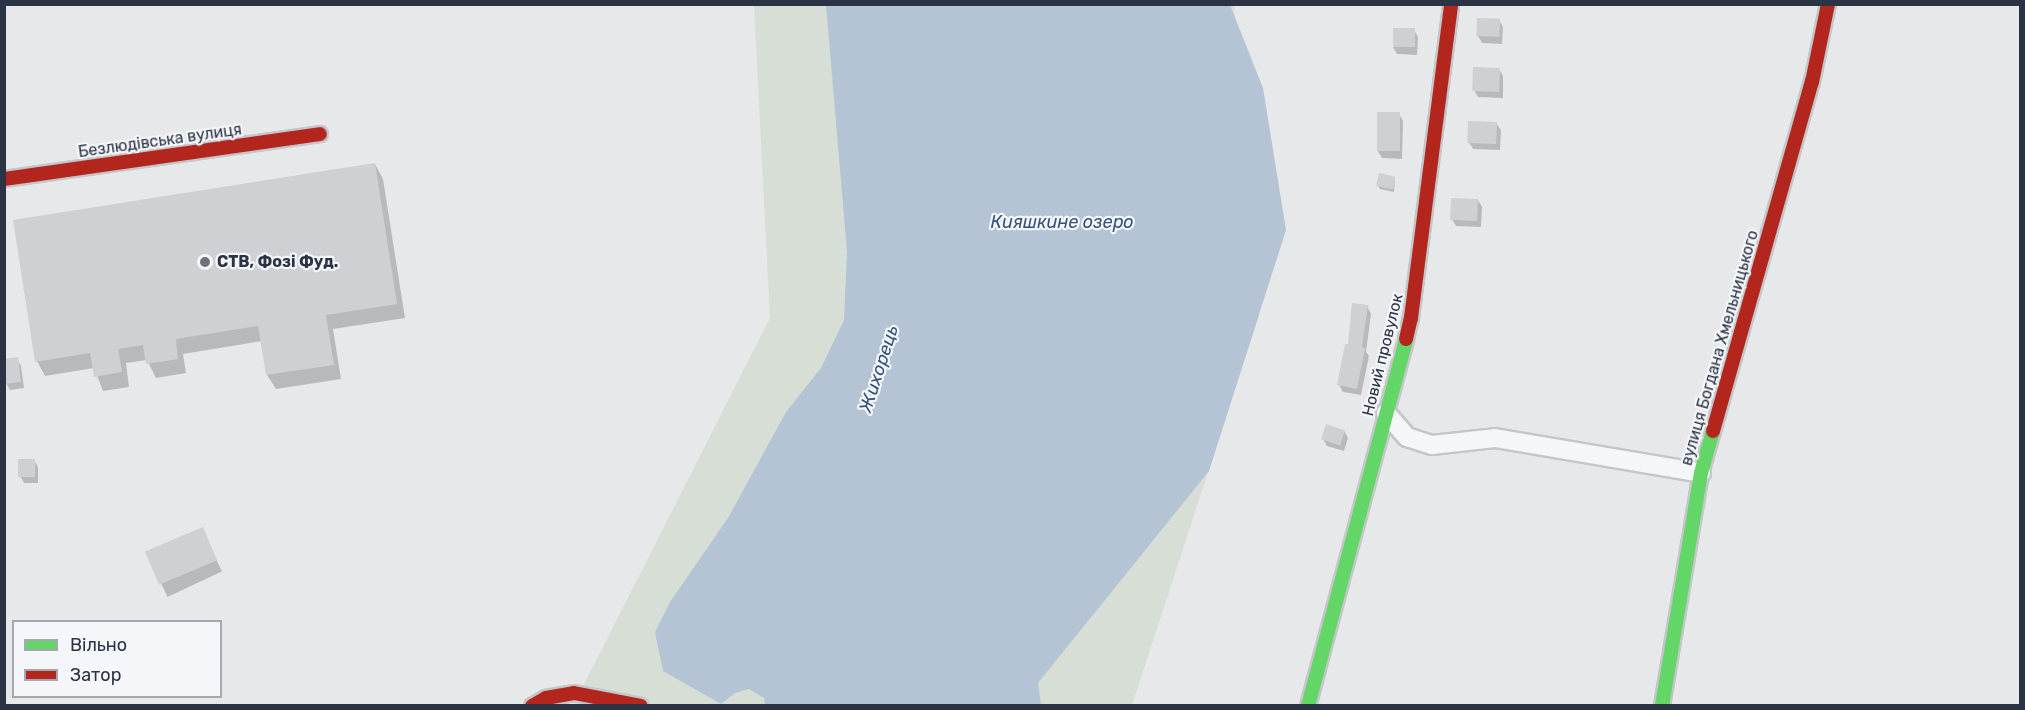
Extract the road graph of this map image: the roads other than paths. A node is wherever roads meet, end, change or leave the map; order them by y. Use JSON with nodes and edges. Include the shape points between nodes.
{"nodes":[{"id":1,"x":1450,"y":4,"type":"edge"},
{"id":2,"x":1828,"y":4,"type":"edge"},
{"id":3,"x":320,"y":134,"type":"dead end"},
{"id":4,"x":4,"y":179,"type":"edge"},
{"id":5,"x":1386,"y":413,"type":"junction"},
{"id":6,"x":1701,"y":473,"type":"junction"},
{"id":7,"x":532,"y":705,"type":"edge"},
{"id":8,"x":641,"y":705,"type":"edge"},
{"id":9,"x":1308,"y":705,"type":"edge"},
{"id":10,"x":1662,"y":705,"type":"edge"}],
"edges":[{"from":1,"to":5,"type":"street","name":"Новий провулок","via":[[1412,318]]},
{"from":2,"to":6,"type":"street","name":"вулиця Богдана Хмельницького","via":[[1812,82]]},
{"from":3,"to":4,"type":"street","name":"Безлюдівська вулиця"},
{"from":5,"to":6,"type":"street","via":[[1407,437],[1432,445],[1495,438]]},
{"from":5,"to":9,"type":"street","name":"Новий провулок"},
{"from":6,"to":10,"type":"street","name":"вулиця Богдана Хмельницького"},
{"from":7,"to":8,"type":"street","via":[[574,693]]}]}
